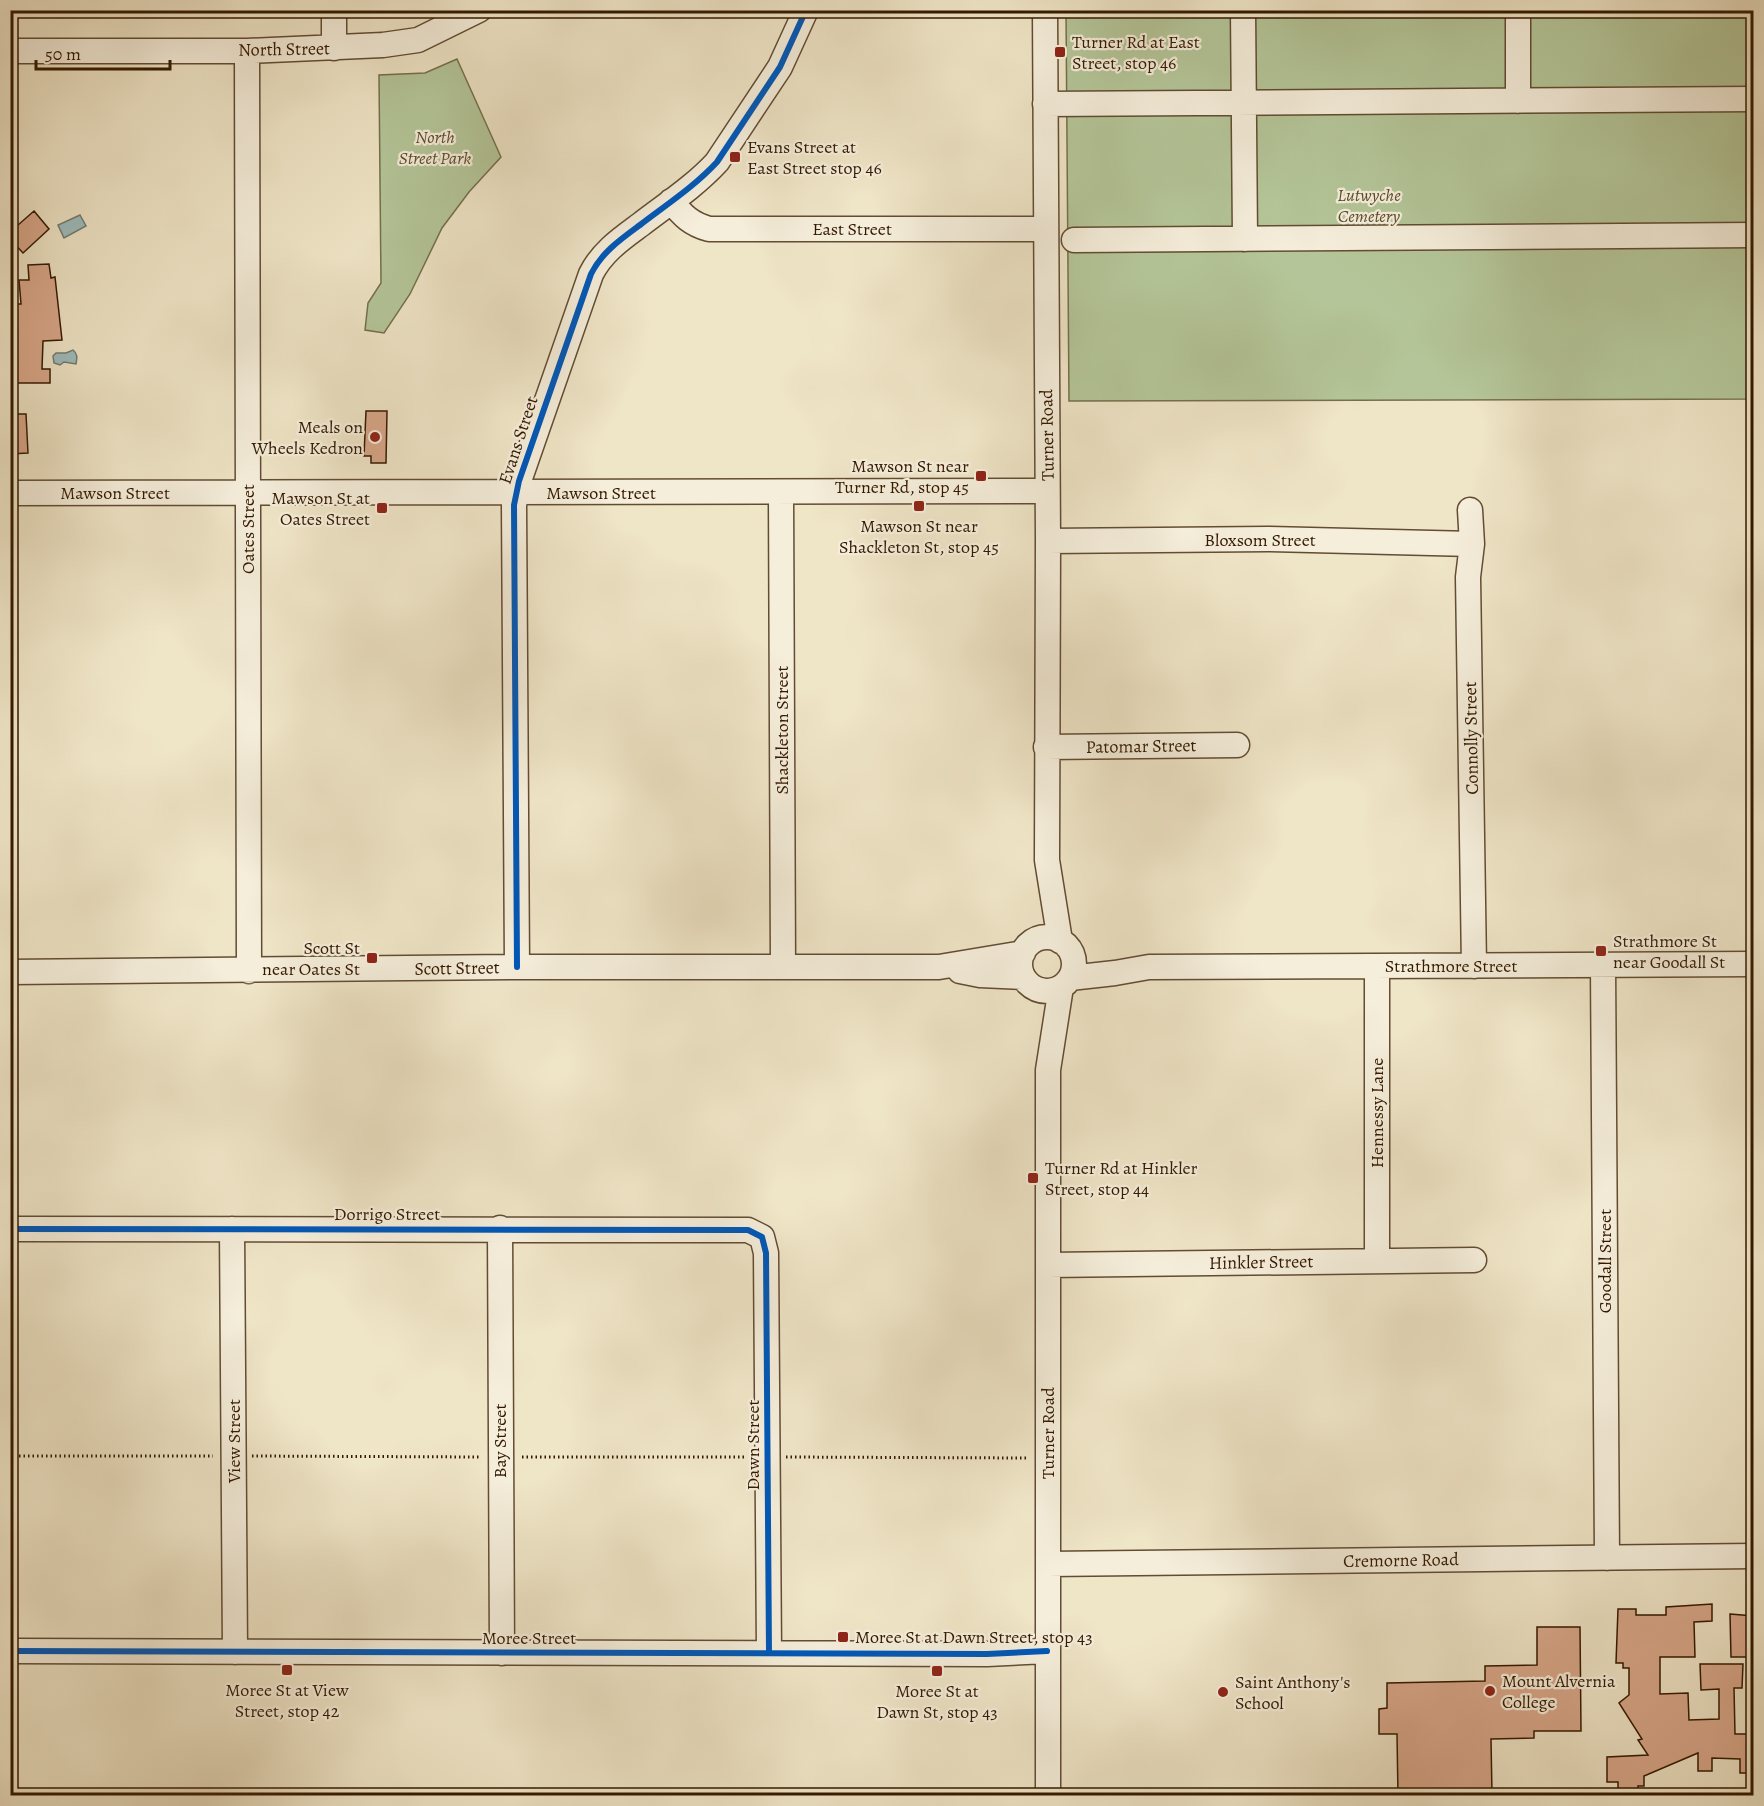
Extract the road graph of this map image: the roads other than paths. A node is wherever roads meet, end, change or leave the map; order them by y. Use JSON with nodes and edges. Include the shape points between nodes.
{"nodes":[{"id":1,"x":334,"y":10,"type":"edge"},
{"id":2,"x":479,"y":10,"type":"edge"},
{"id":3,"x":806,"y":10,"type":"edge"},
{"id":4,"x":1045,"y":10,"type":"edge"},
{"id":5,"x":1243,"y":10,"type":"edge"},
{"id":6,"x":1518,"y":10,"type":"edge"},
{"id":7,"x":334,"y":48,"type":"junction"},
{"id":8,"x":10,"y":51,"type":"edge"},
{"id":9,"x":247,"y":51,"type":"junction"},
{"id":10,"x":1754,"y":99,"type":"edge"},
{"id":11,"x":1518,"y":101,"type":"junction"},
{"id":12,"x":1244,"y":103,"type":"junction"},
{"id":13,"x":1045,"y":104,"type":"junction"},
{"id":14,"x":671,"y":201,"type":"junction"},
{"id":15,"x":1045,"y":229,"type":"junction"},
{"id":16,"x":1754,"y":235,"type":"edge"},
{"id":17,"x":1245,"y":239,"type":"junction"},
{"id":18,"x":1074,"y":240,"type":"dead end"},
{"id":19,"x":1047,"y":491,"type":"junction"},
{"id":20,"x":10,"y":493,"type":"edge"},
{"id":21,"x":516,"y":493,"type":"junction"},
{"id":22,"x":781,"y":493,"type":"junction"},
{"id":23,"x":247,"y":494,"type":"junction"},
{"id":24,"x":1470,"y":510,"type":"dead end"},
{"id":25,"x":1048,"y":541,"type":"junction"},
{"id":26,"x":1472,"y":544,"type":"junction"},
{"id":27,"x":1237,"y":744,"type":"dead end"},
{"id":28,"x":1046,"y":747,"type":"junction"},
{"id":29,"x":1047,"y":860,"type":"junction"},
{"id":30,"x":1065,"y":947,"type":"junction"},
{"id":31,"x":1028,"y":948,"type":"junction"},
{"id":32,"x":1754,"y":964,"type":"edge"},
{"id":33,"x":1603,"y":965,"type":"junction"},
{"id":34,"x":1377,"y":966,"type":"junction"},
{"id":35,"x":1474,"y":966,"type":"junction"},
{"id":36,"x":517,"y":967,"type":"junction"},
{"id":37,"x":783,"y":967,"type":"junction"},
{"id":38,"x":939,"y":967,"type":"junction"},
{"id":39,"x":1149,"y":967,"type":"junction"},
{"id":40,"x":249,"y":971,"type":"junction"},
{"id":41,"x":10,"y":972,"type":"edge"},
{"id":42,"x":1028,"y":982,"type":"junction"},
{"id":43,"x":1065,"y":983,"type":"junction"},
{"id":44,"x":1048,"y":1070,"type":"junction"},
{"id":45,"x":500,"y":1228,"type":"junction"},
{"id":46,"x":10,"y":1229,"type":"edge"},
{"id":47,"x":232,"y":1229,"type":"junction"},
{"id":48,"x":762,"y":1237,"type":"joint"},
{"id":49,"x":1377,"y":1260,"type":"junction"},
{"id":50,"x":1474,"y":1260,"type":"dead end"},
{"id":51,"x":1048,"y":1264,"type":"junction"},
{"id":52,"x":1754,"y":1556,"type":"edge"},
{"id":53,"x":1607,"y":1558,"type":"junction"},
{"id":54,"x":1048,"y":1564,"type":"junction"},
{"id":55,"x":10,"y":1651,"type":"edge"},
{"id":56,"x":1047,"y":1651,"type":"junction"},
{"id":57,"x":235,"y":1652,"type":"junction"},
{"id":58,"x":502,"y":1653,"type":"junction"},
{"id":59,"x":769,"y":1653,"type":"junction"},
{"id":60,"x":1048,"y":1796,"type":"edge"}],
"edges":[{"from":1,"to":7,"type":"street"},
{"from":2,"to":7,"type":"street","name":"North Street","via":[[418,39]]},
{"from":3,"to":14,"type":"street","name":"Evans Street","via":[[780,67],[717,162]]},
{"from":4,"to":13,"type":"street","name":"Turner Road"},
{"from":5,"to":12,"type":"street"},
{"from":6,"to":11,"type":"street"},
{"from":7,"to":9,"type":"street","name":"North Street"},
{"from":8,"to":9,"type":"street","name":"North Street"},
{"from":9,"to":23,"type":"street","name":"Oates Street"},
{"from":10,"to":11,"type":"street"},
{"from":11,"to":12,"type":"street"},
{"from":12,"to":13,"type":"street"},
{"from":12,"to":17,"type":"street"},
{"from":13,"to":15,"type":"street","name":"Turner Road"},
{"from":14,"to":15,"type":"street","name":"East Street","via":[[686,219],[709,229]]},
{"from":14,"to":21,"type":"street","name":"Evans Street","via":[[597,262]]},
{"from":15,"to":19,"type":"street","name":"Turner Road"},
{"from":16,"to":17,"type":"street"},
{"from":17,"to":18,"type":"street"},
{"from":19,"to":22,"type":"street","name":"Mawson Street"},
{"from":19,"to":25,"type":"street","name":"Turner Road"},
{"from":20,"to":23,"type":"street","name":"Mawson Street"},
{"from":21,"to":22,"type":"street","name":"Mawson Street"},
{"from":21,"to":23,"type":"street","name":"Mawson Street"},
{"from":21,"to":36,"type":"street","name":"Evans Street"},
{"from":22,"to":37,"type":"street","name":"Shackleton Street"},
{"from":23,"to":40,"type":"street","name":"Oates Street"},
{"from":24,"to":26,"type":"street","name":"Connolly Street"},
{"from":25,"to":26,"type":"street","name":"Bloxsom Street","via":[[1268,539]]},
{"from":25,"to":28,"type":"street","name":"Turner Road"},
{"from":26,"to":35,"type":"street","name":"Connolly Street","via":[[1468,577]]},
{"from":27,"to":28,"type":"street","name":"Patomar Street"},
{"from":28,"to":29,"type":"street","name":"Turner Road"},
{"from":29,"to":30,"type":"street","name":"Turner Road"},
{"from":29,"to":31,"type":"street","name":"Turner Road","via":[[1040,920]]},
{"from":30,"to":31,"type":"street","via":[[1047,938]]},
{"from":30,"to":39,"type":"street","name":"Strathmore Street","via":[[1090,958]]},
{"from":30,"to":43,"type":"street","name":"Turner Road","via":[[1073,961],[1073,970]]},
{"from":31,"to":38,"type":"street","name":"Scott Street"},
{"from":31,"to":42,"type":"street","name":"Turner Road","via":[[1021,970]]},
{"from":32,"to":33,"type":"street","name":"Strathmore Street"},
{"from":33,"to":35,"type":"street","name":"Strathmore Street"},
{"from":33,"to":53,"type":"street","name":"Goodall Street"},
{"from":34,"to":35,"type":"street","name":"Strathmore Street"},
{"from":34,"to":39,"type":"street","name":"Strathmore Street"},
{"from":34,"to":49,"type":"street","name":"Hennessy Lane"},
{"from":36,"to":37,"type":"street","name":"Scott Street"},
{"from":36,"to":40,"type":"street","name":"Scott Street"},
{"from":37,"to":38,"type":"street","name":"Scott Street"},
{"from":38,"to":42,"type":"street","name":"Scott Street"},
{"from":39,"to":43,"type":"street","name":"Strathmore Street"},
{"from":40,"to":41,"type":"street","name":"Scott Street"},
{"from":42,"to":43,"type":"street","via":[[1047,991]]},
{"from":42,"to":44,"type":"street","name":"Turner Road","via":[[1040,1011]]},
{"from":43,"to":44,"type":"street","name":"Turner Road"},
{"from":44,"to":51,"type":"street","name":"Turner Road"},
{"from":45,"to":47,"type":"street","name":"Dorrigo Street"},
{"from":45,"to":48,"type":"street","name":"Dorrigo Street","via":[[748,1230]]},
{"from":45,"to":58,"type":"street","name":"Bay Street"},
{"from":46,"to":47,"type":"street","name":"Dorrigo Street"},
{"from":47,"to":57,"type":"street","name":"View Street"},
{"from":48,"to":59,"type":"street","name":"Dawn Street","via":[[766,1253]]},
{"from":49,"to":50,"type":"street","name":"Hinkler Street"},
{"from":49,"to":51,"type":"street","name":"Hinkler Street"},
{"from":51,"to":54,"type":"street","name":"Turner Road"},
{"from":52,"to":53,"type":"street","name":"Cremorne Road"},
{"from":53,"to":54,"type":"street","name":"Cremorne Road"},
{"from":54,"to":56,"type":"street","name":"Turner Road"},
{"from":55,"to":57,"type":"street","name":"Moree Street"},
{"from":56,"to":59,"type":"street","name":"Moree Street"},
{"from":56,"to":60,"type":"street","name":"Turner Road"},
{"from":57,"to":58,"type":"street","name":"Moree Street"},
{"from":58,"to":59,"type":"street","name":"Moree Street"}]}
